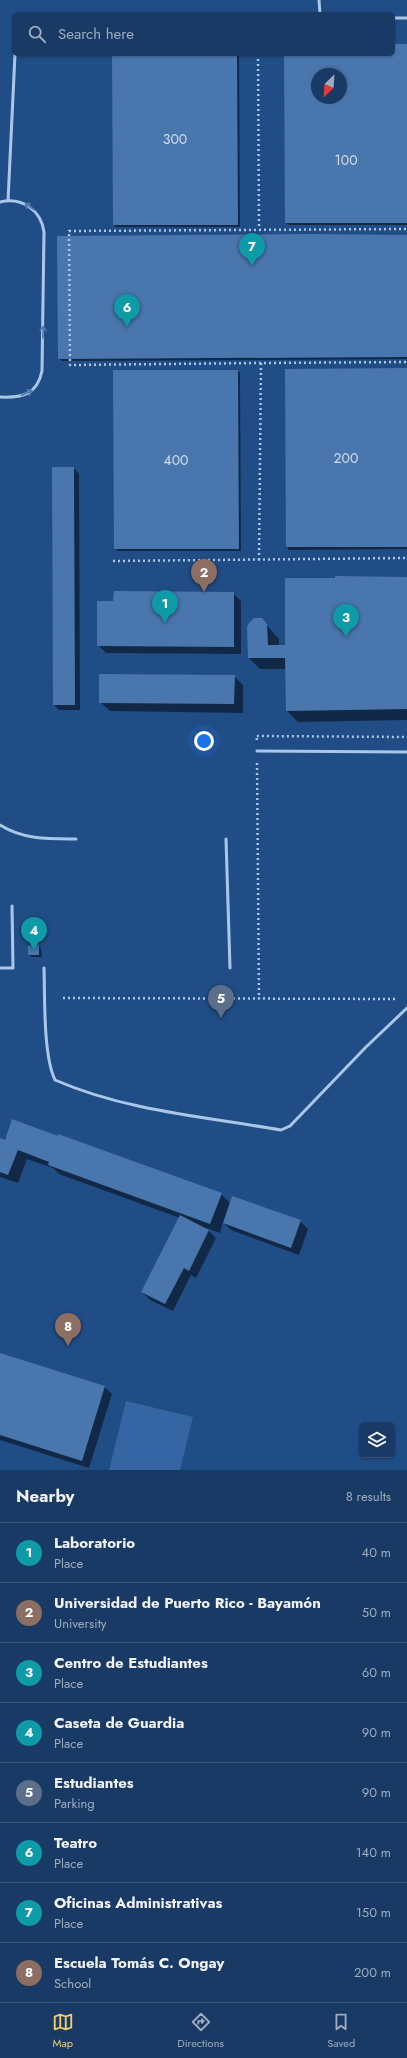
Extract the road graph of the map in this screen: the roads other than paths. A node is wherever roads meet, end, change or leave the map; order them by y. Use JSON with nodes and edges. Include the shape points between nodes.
{"nodes":[{"id":1,"x":319,"y":0,"type":"edge"},
{"id":2,"x":320,"y":12,"type":"edge"},
{"id":3,"x":395,"y":18,"type":"edge"},
{"id":4,"x":407,"y":18,"type":"edge"},
{"id":5,"x":15,"y":56,"type":"edge"},
{"id":6,"x":8,"y":201,"type":"junction"},
{"id":7,"x":0,"y":202,"type":"edge"},
{"id":8,"x":0,"y":397,"type":"edge"},
{"id":9,"x":257,"y":751,"type":"road end"},
{"id":10,"x":407,"y":752,"type":"edge"},
{"id":11,"x":0,"y":825,"type":"edge"},
{"id":12,"x":76,"y":839,"type":"dead end"},
{"id":13,"x":226,"y":839,"type":"dead end"},
{"id":14,"x":12,"y":906,"type":"dead end"},
{"id":15,"x":0,"y":968,"type":"edge"},
{"id":16,"x":44,"y":968,"type":"dead end"},
{"id":17,"x":230,"y":968,"type":"dead end"},
{"id":18,"x":407,"y":1008,"type":"edge"}],
"edges":[{"from":1,"to":2,"type":"lane"},
{"from":3,"to":4,"type":"lane"},
{"from":5,"to":6,"type":"lane"},
{"from":6,"to":7,"type":"lane"},
{"from":8,"to":6,"type":"lane","one_way":true,"via":[[14,397],[32,391],[39,383],[42,371],[43,223],[36,211],[29,206],[21,202]]},
{"from":9,"to":10,"type":"lane"},
{"from":11,"to":12,"type":"lane","via":[[18,834],[38,839]]},
{"from":13,"to":17,"type":"lane"},
{"from":14,"to":15,"type":"lane","via":[[13,968]]},
{"from":16,"to":18,"type":"lane","via":[[47,1041],[55,1080],[128,1105],[281,1130],[290,1126]]}]}
